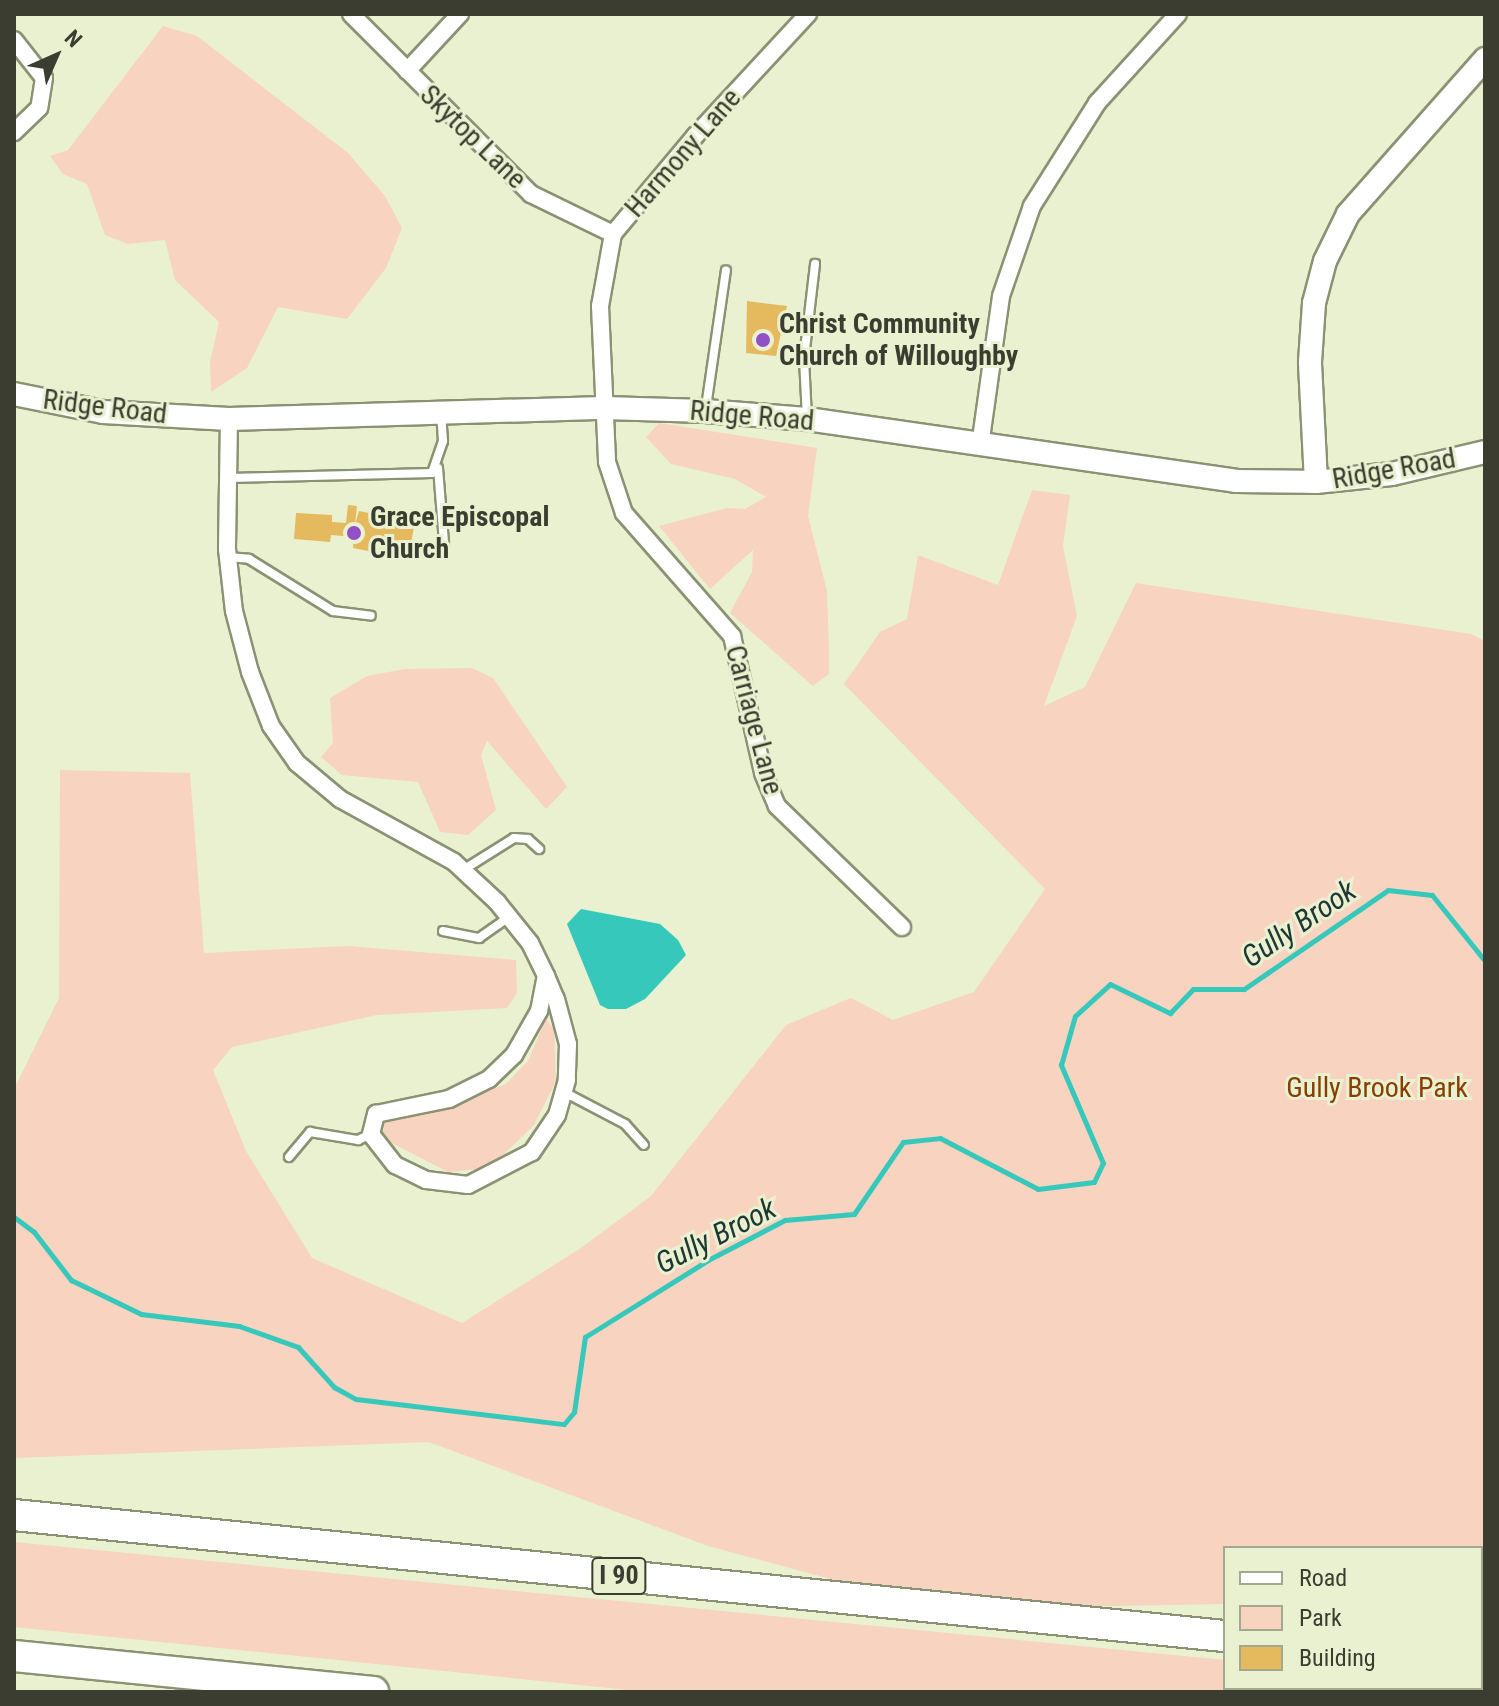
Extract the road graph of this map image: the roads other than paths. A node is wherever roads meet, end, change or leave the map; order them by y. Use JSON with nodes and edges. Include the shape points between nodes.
{"nodes":[{"id":1,"x":351,"y":14,"type":"edge"},
{"id":2,"x":460,"y":14,"type":"edge"},
{"id":3,"x":808,"y":14,"type":"edge"},
{"id":4,"x":1178,"y":14,"type":"edge"},
{"id":5,"x":14,"y":40,"type":"edge"},
{"id":6,"x":1485,"y":59,"type":"edge"},
{"id":7,"x":407,"y":71,"type":"junction"},
{"id":8,"x":14,"y":132,"type":"edge"},
{"id":9,"x":613,"y":234,"type":"junction"},
{"id":10,"x":815,"y":264,"type":"dead end"},
{"id":11,"x":726,"y":270,"type":"dead end"},
{"id":12,"x":14,"y":395,"type":"edge"},
{"id":13,"x":604,"y":408,"type":"junction"},
{"id":14,"x":705,"y":411,"type":"junction"},
{"id":15,"x":441,"y":413,"type":"junction"},
{"id":16,"x":229,"y":419,"type":"junction"},
{"id":17,"x":807,"y":419,"type":"junction"},
{"id":18,"x":980,"y":446,"type":"junction"},
{"id":19,"x":1485,"y":452,"type":"edge"},
{"id":20,"x":438,"y":468,"type":"junction"},
{"id":21,"x":228,"y":478,"type":"junction"},
{"id":22,"x":1316,"y":482,"type":"junction"},
{"id":23,"x":444,"y":543,"type":"dead end"},
{"id":24,"x":228,"y":557,"type":"junction"},
{"id":25,"x":371,"y":616,"type":"dead end"},
{"id":26,"x":539,"y":849,"type":"dead end"},
{"id":27,"x":463,"y":871,"type":"junction"},
{"id":28,"x":509,"y":917,"type":"junction"},
{"id":29,"x":902,"y":927,"type":"dead end"},
{"id":30,"x":443,"y":931,"type":"dead end"},
{"id":31,"x":546,"y":976,"type":"junction"},
{"id":32,"x":564,"y":1092,"type":"junction"},
{"id":33,"x":371,"y":1134,"type":"junction"},
{"id":34,"x":644,"y":1145,"type":"dead end"},
{"id":35,"x":289,"y":1157,"type":"dead end"},
{"id":36,"x":14,"y":1515,"type":"edge"},
{"id":37,"x":1223,"y":1636,"type":"edge"},
{"id":38,"x":14,"y":1656,"type":"edge"},
{"id":39,"x":373,"y":1692,"type":"edge"}],
"edges":[{"from":1,"to":7,"type":"street","name":"Skytop Lane"},
{"from":2,"to":7,"type":"street"},
{"from":3,"to":9,"type":"street","name":"Harmony Lane"},
{"from":4,"to":18,"type":"street","via":[[1097,103],[1032,206],[1001,296]]},
{"from":5,"to":8,"type":"street","via":[[44,78],[39,108]]},
{"from":6,"to":22,"type":"main road","via":[[1348,214],[1325,261],[1314,303],[1310,362]]},
{"from":7,"to":9,"type":"street","name":"Skytop Lane","via":[[531,194]]},
{"from":9,"to":13,"type":"street","name":"Harmony Lane","via":[[600,306]]},
{"from":10,"to":17,"type":"lane","via":[[804,358]]},
{"from":11,"to":14,"type":"lane"},
{"from":12,"to":16,"type":"main road","name":"Ridge Road","via":[[103,412]]},
{"from":13,"to":14,"type":"main road","name":"Ridge Road"},
{"from":13,"to":15,"type":"main road","name":"Ridge Road"},
{"from":13,"to":29,"type":"street","name":"Carriage Lane","via":[[607,462],[624,513],[732,636],[763,773],[777,806]]},
{"from":14,"to":17,"type":"main road","name":"Ridge Road"},
{"from":15,"to":16,"type":"main road","name":"Ridge Road"},
{"from":15,"to":20,"type":"lane"},
{"from":16,"to":21,"type":"street"},
{"from":17,"to":18,"type":"main road","name":"Ridge Road"},
{"from":18,"to":22,"type":"main road","name":"Ridge Road","via":[[1236,481]]},
{"from":19,"to":22,"type":"main road","name":"Ridge Road","via":[[1392,474]]},
{"from":20,"to":21,"type":"lane","via":[[432,473]]},
{"from":20,"to":23,"type":"lane"},
{"from":21,"to":24,"type":"street"},
{"from":24,"to":25,"type":"lane","via":[[261,565],[333,611]]},
{"from":24,"to":27,"type":"street","via":[[234,611],[250,672],[271,726],[297,763],[340,799]]},
{"from":26,"to":27,"type":"lane","via":[[528,839],[514,838]]},
{"from":27,"to":28,"type":"street"},
{"from":28,"to":30,"type":"lane","via":[[479,938]]},
{"from":28,"to":31,"type":"street"},
{"from":31,"to":32,"type":"street","via":[[568,1044]]},
{"from":31,"to":33,"type":"street","via":[[539,1011],[514,1055],[489,1079],[449,1099],[376,1114]]},
{"from":32,"to":33,"type":"street","via":[[557,1115],[532,1152],[468,1185],[426,1180],[395,1165]]},
{"from":32,"to":34,"type":"lane","via":[[625,1124]]},
{"from":33,"to":35,"type":"lane","via":[[358,1140],[310,1132]]},
{"from":36,"to":37,"type":"highway","number":"I 90"},
{"from":38,"to":39,"type":"highway"}]}
